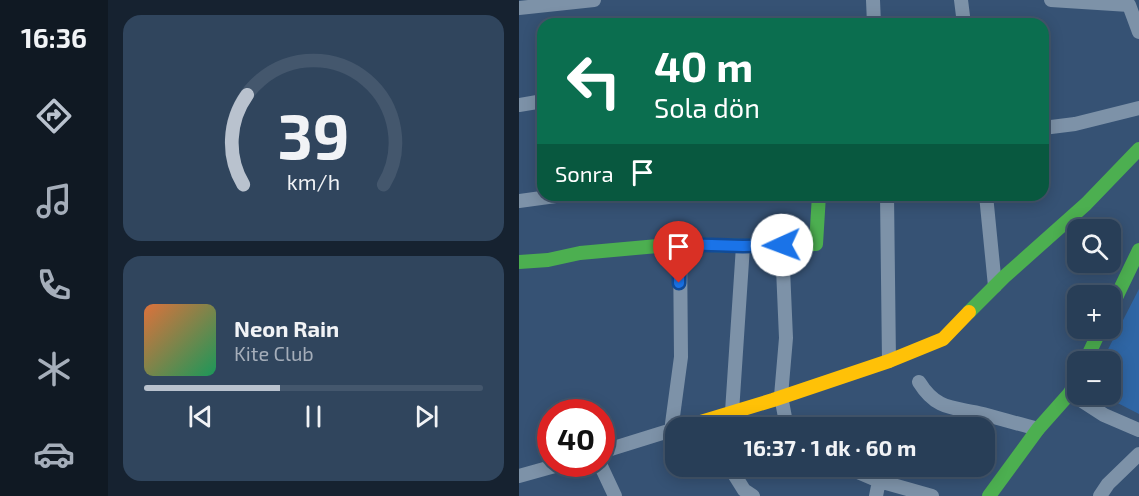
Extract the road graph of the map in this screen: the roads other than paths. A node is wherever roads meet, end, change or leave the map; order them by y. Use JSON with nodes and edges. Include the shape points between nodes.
{"nodes":[{"id":1,"x":589,"y":0,"type":"edge"},
{"id":2,"x":873,"y":0,"type":"edge"},
{"id":3,"x":961,"y":0,"type":"edge"},
{"id":4,"x":1051,"y":0,"type":"edge"},
{"id":5,"x":519,"y":8,"type":"edge"},
{"id":6,"x":874,"y":18,"type":"edge"},
{"id":7,"x":963,"y":18,"type":"edge"},
{"id":8,"x":1139,"y":32,"type":"edge"},
{"id":9,"x":537,"y":102,"type":"edge"},
{"id":10,"x":519,"y":105,"type":"edge"},
{"id":11,"x":1139,"y":108,"type":"edge"},
{"id":12,"x":1049,"y":127,"type":"edge"},
{"id":13,"x":1139,"y":149,"type":"edge"},
{"id":14,"x":537,"y":199,"type":"edge"},
{"id":15,"x":519,"y":201,"type":"edge"},
{"id":16,"x":819,"y":201,"type":"edge"},
{"id":17,"x":887,"y":201,"type":"edge"},
{"id":18,"x":987,"y":201,"type":"edge"},
{"id":19,"x":680,"y":244,"type":"junction"},
{"id":20,"x":782,"y":245,"type":"junction"},
{"id":21,"x":743,"y":246,"type":"junction"},
{"id":22,"x":1139,"y":250,"type":"edge"},
{"id":23,"x":519,"y":262,"type":"edge"},
{"id":24,"x":995,"y":286,"type":"junction"},
{"id":25,"x":1121,"y":287,"type":"edge"},
{"id":26,"x":889,"y":361,"type":"junction"},
{"id":27,"x":919,"y":382,"type":"dead end"},
{"id":28,"x":781,"y":396,"type":"junction"},
{"id":29,"x":1067,"y":396,"type":"edge"},
{"id":30,"x":1089,"y":405,"type":"edge"},
{"id":31,"x":732,"y":412,"type":"junction"},
{"id":32,"x":677,"y":417,"type":"edge"},
{"id":33,"x":723,"y":417,"type":"edge"},
{"id":34,"x":785,"y":417,"type":"edge"},
{"id":35,"x":1038,"y":429,"type":"junction"},
{"id":36,"x":1139,"y":430,"type":"edge"},
{"id":37,"x":665,"y":432,"type":"edge"},
{"id":38,"x":615,"y":448,"type":"edge"},
{"id":39,"x":1139,"y":454,"type":"edge"},
{"id":40,"x":537,"y":471,"type":"edge"},
{"id":41,"x":519,"y":476,"type":"edge"},
{"id":42,"x":606,"y":477,"type":"edge"},
{"id":43,"x":736,"y":477,"type":"edge"},
{"id":44,"x":870,"y":477,"type":"edge"},
{"id":45,"x":879,"y":481,"type":"junction"},
{"id":46,"x":615,"y":496,"type":"edge"},
{"id":47,"x":753,"y":496,"type":"edge"},
{"id":48,"x":876,"y":496,"type":"edge"},
{"id":49,"x":932,"y":496,"type":"edge"},
{"id":50,"x":989,"y":496,"type":"edge"},
{"id":51,"x":1100,"y":496,"type":"edge"}],
"edges":[{"from":1,"to":5,"type":"street"},
{"from":2,"to":6,"type":"street"},
{"from":3,"to":7,"type":"street"},
{"from":4,"to":8,"type":"street","via":[[1129,5]]},
{"from":9,"to":10,"type":"street"},
{"from":11,"to":12,"type":"street"},
{"from":13,"to":24,"type":"street","via":[[1086,204]]},
{"from":14,"to":15,"type":"street"},
{"from":16,"to":20,"type":"street","via":[[816,244]]},
{"from":17,"to":26,"type":"street"},
{"from":18,"to":24,"type":"street"},
{"from":19,"to":21,"type":"street"},
{"from":19,"to":23,"type":"street"},
{"from":19,"to":32,"type":"street","via":[[681,357]]},
{"from":20,"to":21,"type":"street"},
{"from":20,"to":28,"type":"street","via":[[786,338]]},
{"from":21,"to":31,"type":"street"},
{"from":22,"to":25,"type":"street"},
{"from":24,"to":26,"type":"street","via":[[943,339]]},
{"from":26,"to":28,"type":"street"},
{"from":27,"to":35,"type":"street","via":[[927,395],[950,409]]},
{"from":28,"to":31,"type":"street"},
{"from":28,"to":34,"type":"street"},
{"from":29,"to":35,"type":"street"},
{"from":30,"to":36,"type":"street"},
{"from":31,"to":33,"type":"street"},
{"from":35,"to":50,"type":"street"},
{"from":37,"to":38,"type":"street"},
{"from":39,"to":51,"type":"street"},
{"from":40,"to":41,"type":"street"},
{"from":42,"to":46,"type":"street"},
{"from":43,"to":47,"type":"street"},
{"from":44,"to":45,"type":"street"},
{"from":45,"to":48,"type":"street"},
{"from":45,"to":49,"type":"street"}]}
